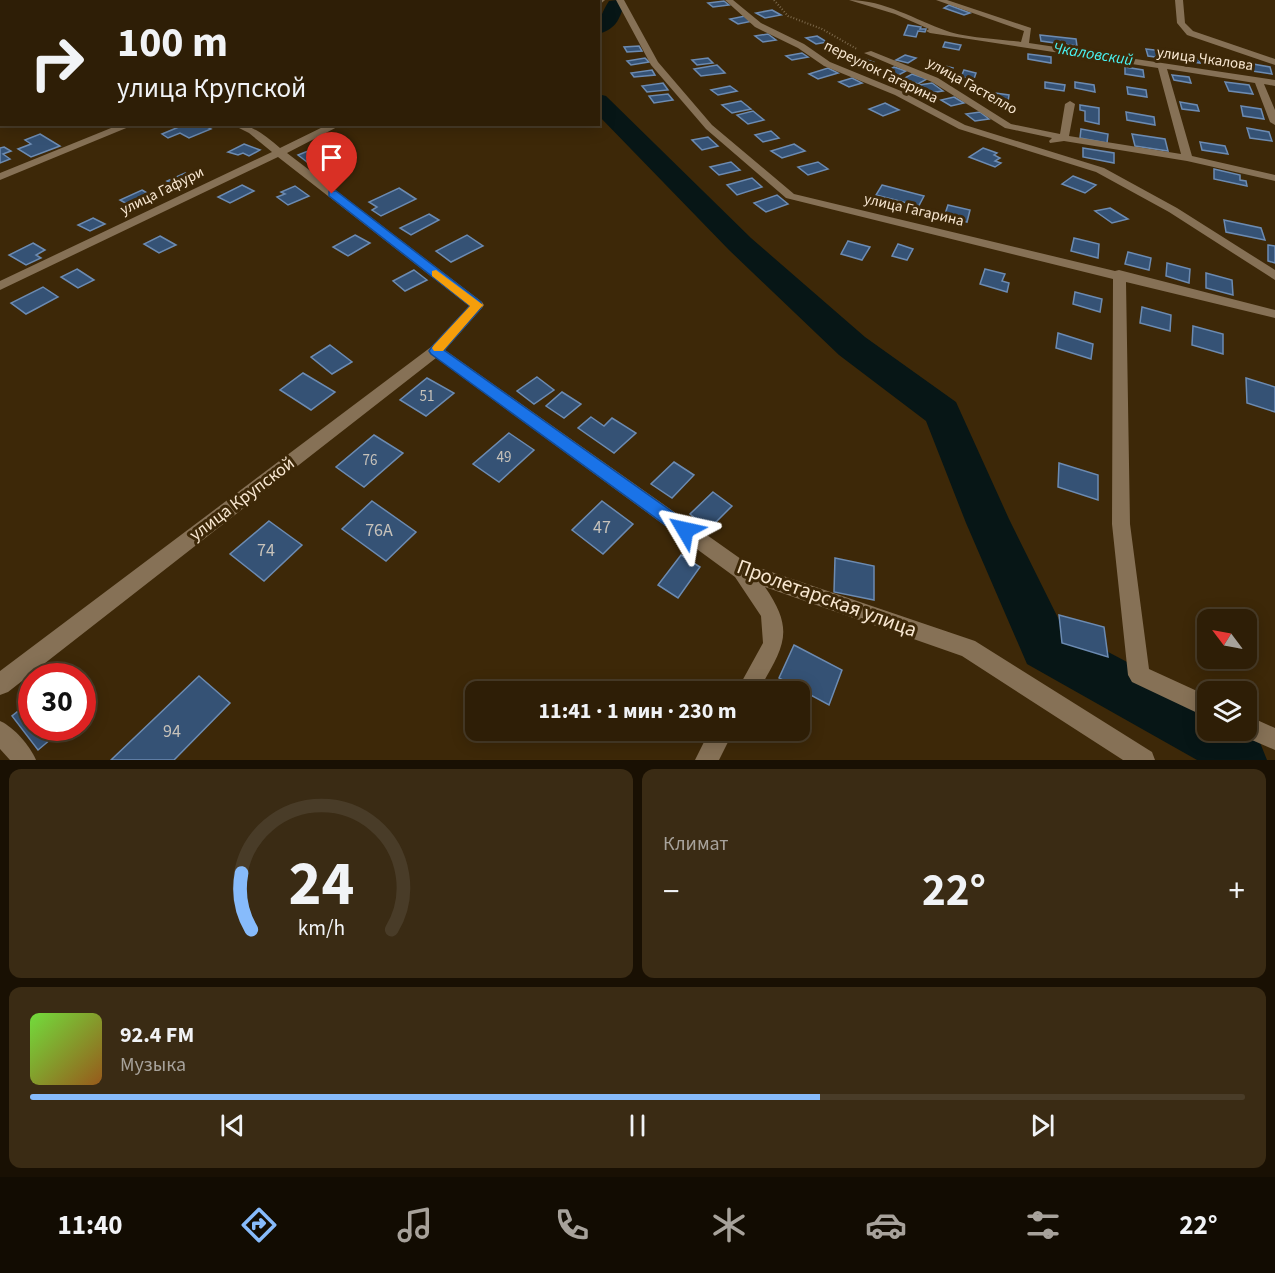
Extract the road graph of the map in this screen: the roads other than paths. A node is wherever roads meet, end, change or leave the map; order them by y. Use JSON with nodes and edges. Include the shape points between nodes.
{"nodes":[{"id":1,"x":729,"y":0,"type":"edge"},
{"id":2,"x":853,"y":0,"type":"edge"},
{"id":3,"x":940,"y":0,"type":"edge"},
{"id":4,"x":1179,"y":0,"type":"edge"},
{"id":5,"x":622,"y":5,"type":"edge"},
{"id":6,"x":930,"y":31,"type":"dead end"},
{"id":7,"x":947,"y":34,"type":"junction"},
{"id":8,"x":1024,"y":46,"type":"junction"},
{"id":9,"x":868,"y":53,"type":"road end"},
{"id":10,"x":1275,"y":62,"type":"edge"},
{"id":11,"x":1162,"y":67,"type":"junction"},
{"id":12,"x":1258,"y":80,"type":"junction"},
{"id":13,"x":1275,"y":83,"type":"edge"},
{"id":14,"x":1070,"y":104,"type":"dead end"},
{"id":15,"x":1275,"y":122,"type":"edge"},
{"id":16,"x":126,"y":126,"type":"edge"},
{"id":17,"x":241,"y":126,"type":"edge"},
{"id":18,"x":334,"y":126,"type":"edge"},
{"id":19,"x":1064,"y":138,"type":"junction"},
{"id":20,"x":1032,"y":150,"type":"junction"},
{"id":21,"x":278,"y":152,"type":"junction"},
{"id":22,"x":1187,"y":159,"type":"junction"},
{"id":23,"x":0,"y":177,"type":"edge"},
{"id":24,"x":1275,"y":178,"type":"edge"},
{"id":25,"x":1119,"y":274,"type":"junction"},
{"id":26,"x":1275,"y":276,"type":"edge"},
{"id":27,"x":0,"y":286,"type":"edge"},
{"id":28,"x":1275,"y":314,"type":"edge"},
{"id":29,"x":436,"y":351,"type":"junction"},
{"id":30,"x":742,"y":571,"type":"junction"},
{"id":31,"x":752,"y":681,"type":"edge"},
{"id":32,"x":0,"y":684,"type":"edge"},
{"id":33,"x":1197,"y":702,"type":"edge"},
{"id":34,"x":1257,"y":731,"type":"edge"},
{"id":35,"x":0,"y":732,"type":"edge"},
{"id":36,"x":1275,"y":739,"type":"edge"},
{"id":37,"x":717,"y":741,"type":"edge"},
{"id":38,"x":25,"y":760,"type":"edge"},
{"id":39,"x":706,"y":760,"type":"edge"},
{"id":40,"x":1144,"y":760,"type":"edge"}],
"edges":[{"from":1,"to":20,"type":"street","name":"переулок Гагарина","via":[[758,25],[827,64],[898,93],[962,127]]},
{"from":2,"to":7,"type":"street","name":"улица Чкалова","via":[[898,12]]},
{"from":3,"to":8,"type":"street","via":[[1028,30]]},
{"from":4,"to":10,"type":"street","via":[[1180,23],[1190,33]]},
{"from":5,"to":25,"type":"street","name":"улица Гагарина","via":[[654,63],[709,127],[790,196]]},
{"from":6,"to":7,"type":"street","name":"улица Чкалова"},
{"from":7,"to":8,"type":"street","name":"улица Чкалова"},
{"from":8,"to":11,"type":"street","name":"улица Чкалова"},
{"from":9,"to":19,"type":"street","name":"улица Гастелло","via":[[935,80],[1008,126]]},
{"from":11,"to":12,"type":"street","name":"улица Чкалова"},
{"from":11,"to":22,"type":"street"},
{"from":12,"to":13,"type":"street","name":"улица Чкалова"},
{"from":12,"to":15,"type":"street"},
{"from":14,"to":19,"type":"street"},
{"from":16,"to":23,"type":"street"},
{"from":17,"to":21,"type":"street"},
{"from":18,"to":21,"type":"street","name":"улица Гафури"},
{"from":19,"to":20,"type":"street"},
{"from":19,"to":22,"type":"street","name":"улица Гастелло"},
{"from":20,"to":26,"type":"street","name":"переулок Гагарина","via":[[1100,170],[1173,210]]},
{"from":21,"to":27,"type":"street","name":"улица Гафури"},
{"from":21,"to":29,"type":"street","name":"улица Крупской","via":[[477,305]]},
{"from":22,"to":24,"type":"street","name":"улица Гастелло"},
{"from":25,"to":28,"type":"street","name":"улица Гагарина"},
{"from":25,"to":33,"type":"street","via":[[1121,524],[1139,675]]},
{"from":29,"to":30,"type":"street","name":"Пролетарская улица"},
{"from":29,"to":32,"type":"street","name":"улица Крупской"},
{"from":30,"to":31,"type":"street","via":[[771,614],[773,645]]},
{"from":30,"to":40,"type":"street","name":"Пролетарская улица","via":[[968,648]]},
{"from":34,"to":36,"type":"street"},
{"from":35,"to":38,"type":"street"},
{"from":37,"to":39,"type":"street"}]}
